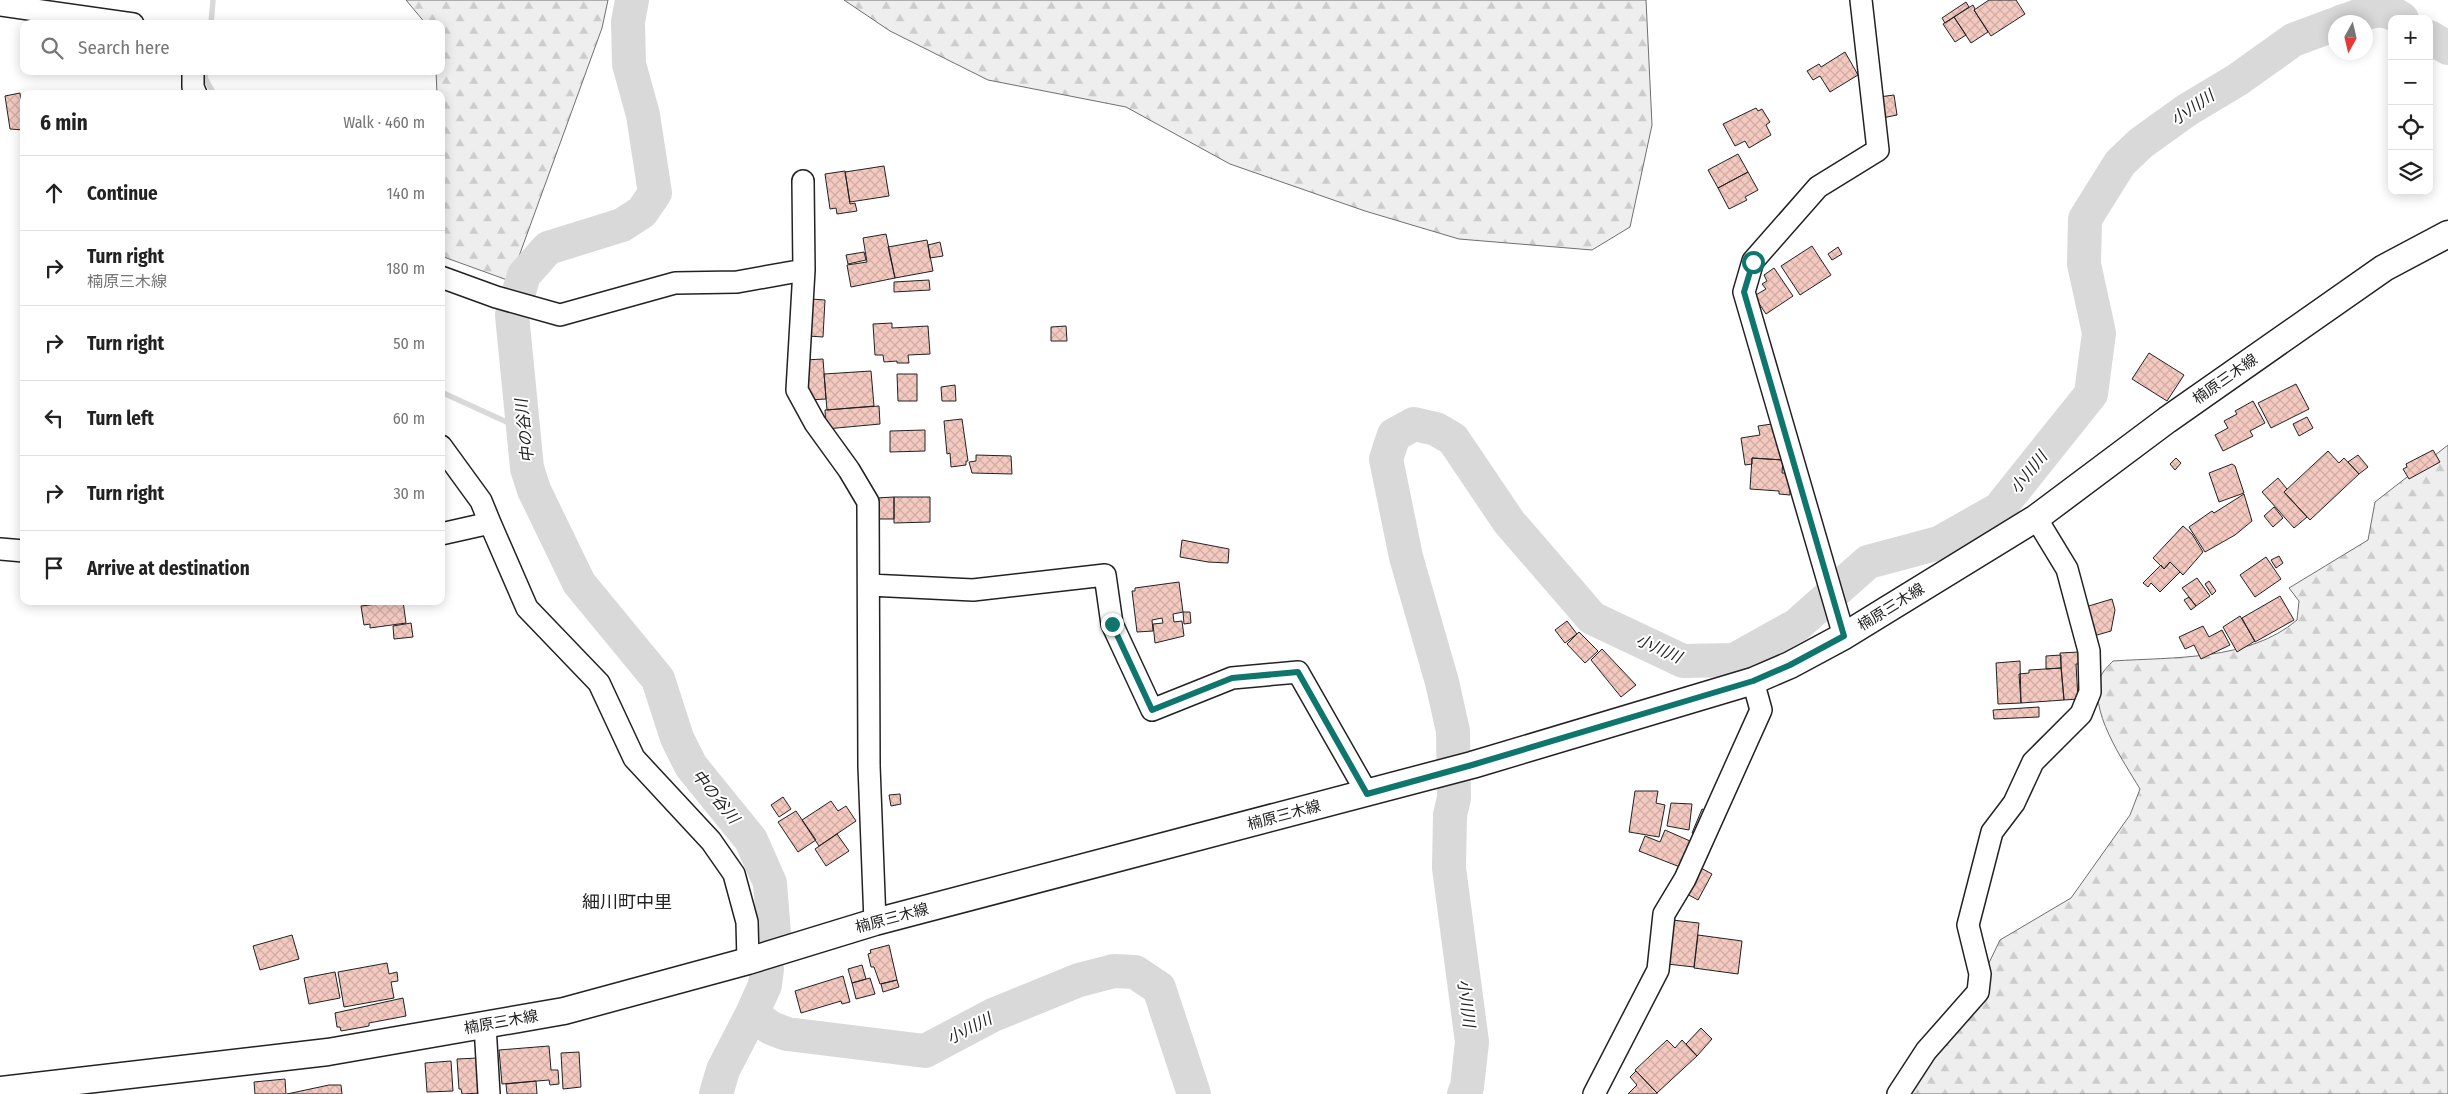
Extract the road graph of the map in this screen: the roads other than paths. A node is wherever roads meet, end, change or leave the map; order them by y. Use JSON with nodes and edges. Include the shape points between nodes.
{"nodes":[{"id":1,"x":1861,"y":0,"type":"edge"},
{"id":2,"x":0,"y":4,"type":"edge"},
{"id":3,"x":106,"y":20,"type":"edge"},
{"id":4,"x":193,"y":75,"type":"edge"},
{"id":5,"x":194,"y":90,"type":"edge"},
{"id":6,"x":804,"y":182,"type":"dead end"},
{"id":7,"x":2448,"y":234,"type":"edge"},
{"id":8,"x":804,"y":270,"type":"junction"},
{"id":9,"x":445,"y":278,"type":"edge"},
{"id":10,"x":445,"y":452,"type":"edge"},
{"id":11,"x":2036,"y":518,"type":"junction"},
{"id":12,"x":490,"y":523,"type":"junction"},
{"id":13,"x":445,"y":533,"type":"edge"},
{"id":14,"x":0,"y":549,"type":"edge"},
{"id":15,"x":20,"y":551,"type":"edge"},
{"id":16,"x":869,"y":585,"type":"junction"},
{"id":17,"x":1840,"y":625,"type":"junction"},
{"id":18,"x":1753,"y":681,"type":"junction"},
{"id":19,"x":1367,"y":794,"type":"junction"},
{"id":20,"x":875,"y":922,"type":"junction"},
{"id":21,"x":748,"y":961,"type":"junction"},
{"id":22,"x":485,"y":1025,"type":"junction"},
{"id":23,"x":0,"y":1090,"type":"edge"},
{"id":24,"x":489,"y":1094,"type":"edge"},
{"id":25,"x":1594,"y":1094,"type":"edge"},
{"id":26,"x":1898,"y":1094,"type":"edge"}],
"edges":[{"from":1,"to":17,"type":"street","via":[[1878,150],[1818,187],[1753,262],[1744,292]]},
{"from":2,"to":3,"type":"street"},
{"from":4,"to":5,"type":"street"},
{"from":6,"to":8,"type":"street"},
{"from":7,"to":11,"type":"main road","name":"楠原三木線","via":[[2384,268],[2167,420]]},
{"from":8,"to":9,"type":"street","via":[[737,282],[675,284],[560,315]]},
{"from":8,"to":16,"type":"street","via":[[797,390],[868,502]]},
{"from":10,"to":12,"type":"street","via":[[481,501]]},
{"from":11,"to":17,"type":"main road","name":"楠原三木線"},
{"from":11,"to":26,"type":"street","via":[[2067,569],[2089,651],[2090,692],[2081,714],[2033,762],[2014,803],[1992,832],[1968,925],[1980,974],[1978,992],[1926,1051]]},
{"from":12,"to":13,"type":"street"},
{"from":12,"to":21,"type":"street","via":[[527,608],[599,683],[634,758],[711,841],[734,874],[747,922]]},
{"from":14,"to":15,"type":"street"},
{"from":16,"to":19,"type":"street","via":[[973,590],[1105,574],[1112,624],[1152,710],[1232,678],[1298,672]]},
{"from":16,"to":20,"type":"street"},
{"from":17,"to":18,"type":"main road","name":"楠原三木線","via":[[1790,665]]},
{"from":18,"to":19,"type":"main road","name":"楠原三木線"},
{"from":18,"to":25,"type":"street","via":[[1761,710],[1686,879],[1664,914],[1658,970]]},
{"from":19,"to":20,"type":"main road","name":"楠原三木線"},
{"from":20,"to":21,"type":"main road","name":"楠原三木線"},
{"from":21,"to":22,"type":"main road","name":"楠原三木線","via":[[564,1011]]},
{"from":22,"to":23,"type":"main road","name":"楠原三木線","via":[[328,1052]]},
{"from":22,"to":24,"type":"street"}]}
